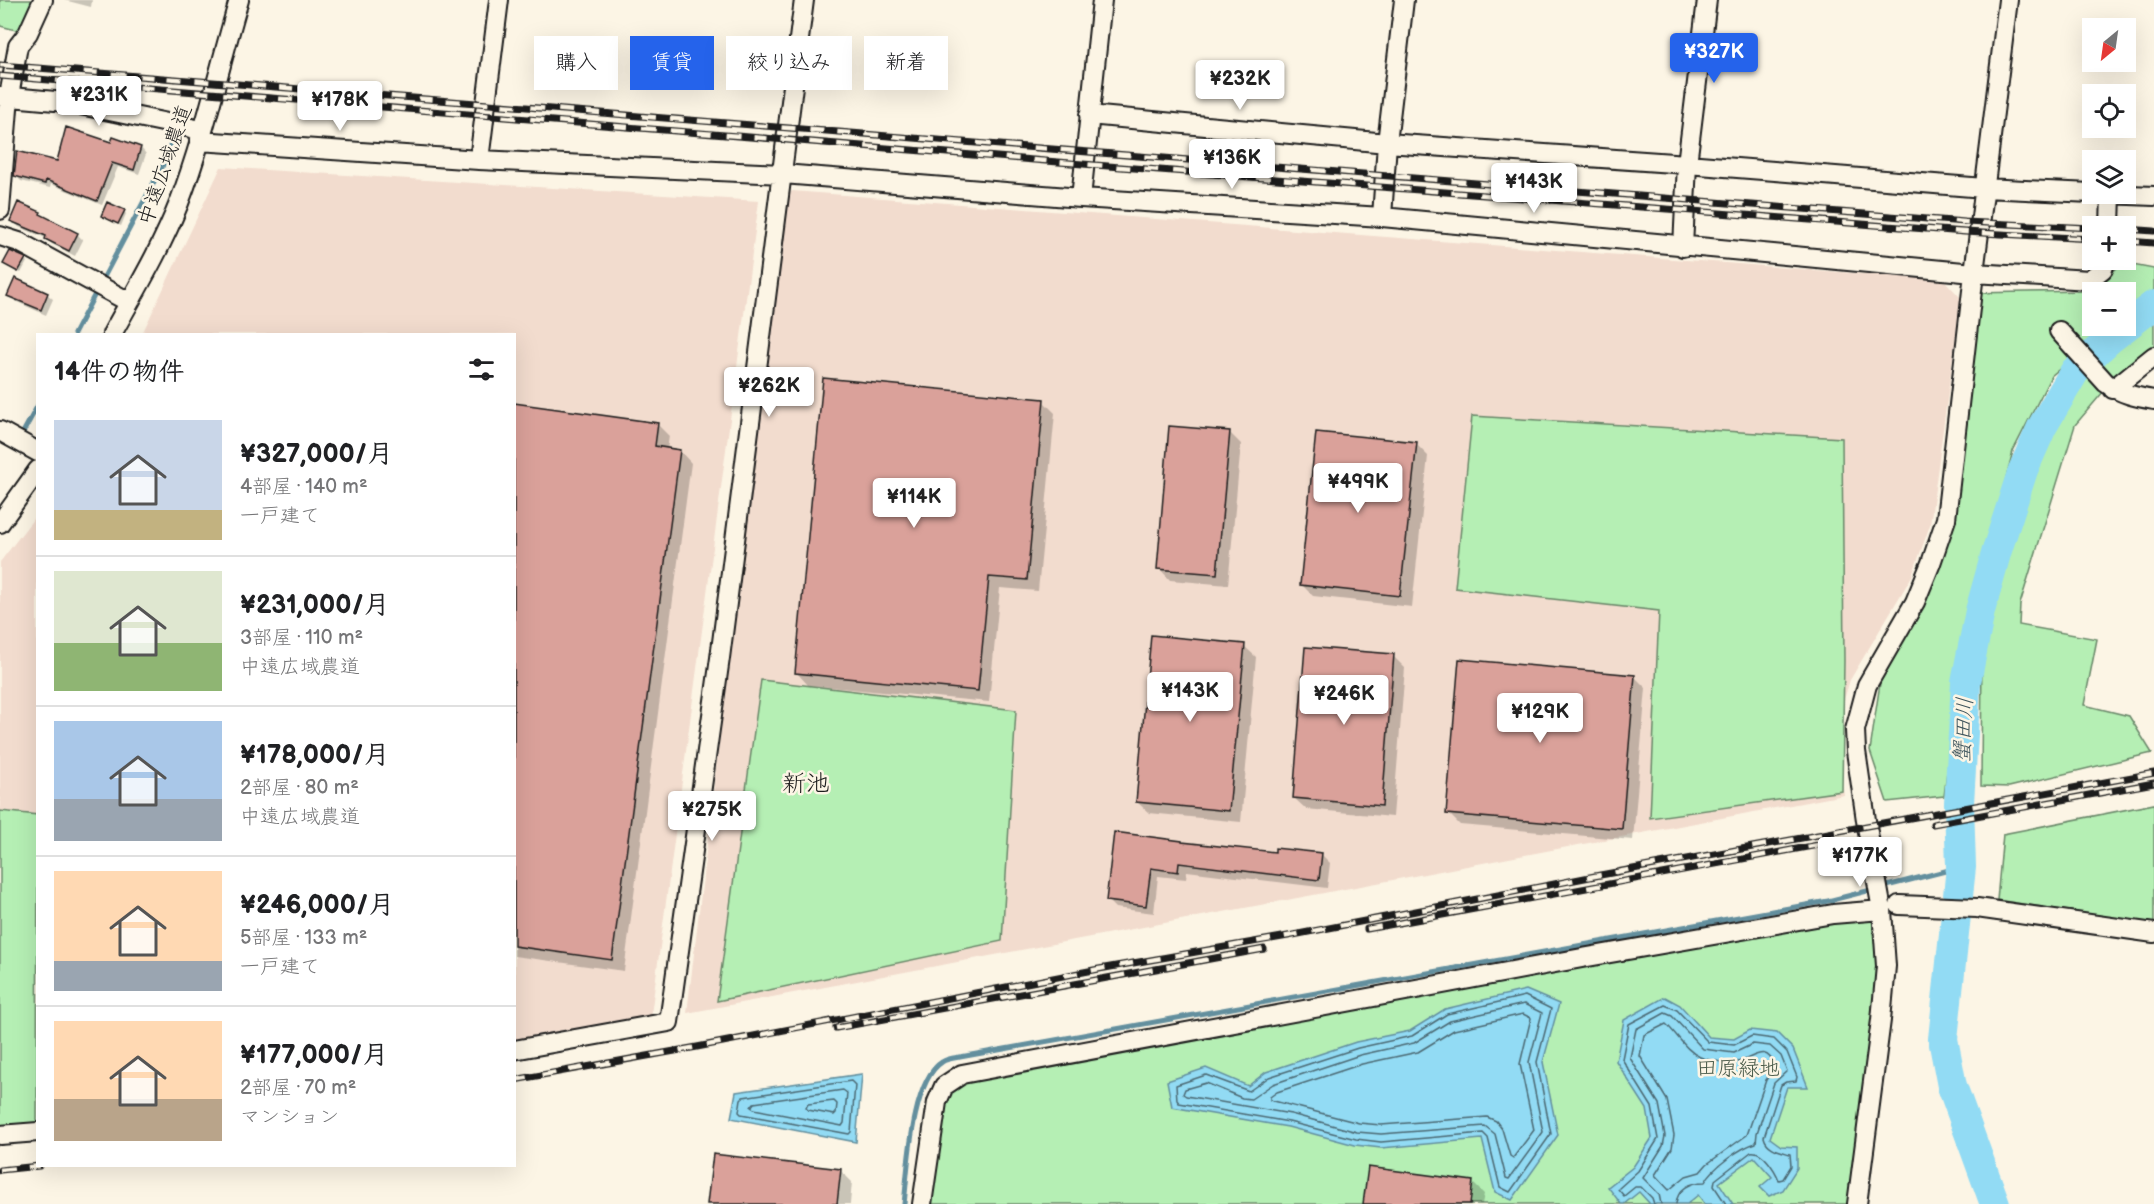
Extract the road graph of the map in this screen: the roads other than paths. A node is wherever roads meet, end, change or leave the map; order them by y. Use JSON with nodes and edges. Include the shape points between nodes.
{"nodes":[{"id":1,"x":43,"y":0,"type":"edge"},
{"id":2,"x":239,"y":0,"type":"edge"},
{"id":3,"x":499,"y":0,"type":"edge"},
{"id":4,"x":804,"y":0,"type":"edge"},
{"id":5,"x":1102,"y":0,"type":"edge"},
{"id":6,"x":1404,"y":0,"type":"edge"},
{"id":7,"x":1707,"y":0,"type":"edge"},
{"id":8,"x":2008,"y":0,"type":"edge"},
{"id":9,"x":4,"y":96,"type":"edge"},
{"id":10,"x":1089,"y":115,"type":"junction"},
{"id":11,"x":200,"y":135,"type":"junction"},
{"id":12,"x":1387,"y":143,"type":"junction"},
{"id":13,"x":479,"y":160,"type":"junction"},
{"id":14,"x":1687,"y":164,"type":"junction"},
{"id":15,"x":783,"y":174,"type":"junction"},
{"id":16,"x":1984,"y":188,"type":"junction"},
{"id":17,"x":2082,"y":193,"type":"edge"},
{"id":18,"x":2136,"y":195,"type":"edge"},
{"id":19,"x":2154,"y":196,"type":"edge"},
{"id":20,"x":1081,"y":198,"type":"junction"},
{"id":21,"x":0,"y":210,"type":"edge"},
{"id":22,"x":1382,"y":217,"type":"junction"},
{"id":23,"x":0,"y":236,"type":"edge"},
{"id":24,"x":1683,"y":247,"type":"junction"},
{"id":25,"x":2102,"y":270,"type":"edge"},
{"id":26,"x":1974,"y":273,"type":"junction"},
{"id":27,"x":129,"y":302,"type":"junction"},
{"id":28,"x":2059,"y":331,"type":"dead end"},
{"id":29,"x":113,"y":333,"type":"edge"},
{"id":30,"x":2154,"y":356,"type":"edge"},
{"id":31,"x":2109,"y":386,"type":"junction"},
{"id":32,"x":2154,"y":400,"type":"edge"},
{"id":33,"x":0,"y":431,"type":"edge"},
{"id":34,"x":36,"y":451,"type":"edge"},
{"id":35,"x":36,"y":473,"type":"edge"},
{"id":36,"x":0,"y":523,"type":"edge"},
{"id":37,"x":1891,"y":908,"type":"junction"},
{"id":38,"x":2154,"y":933,"type":"edge"},
{"id":39,"x":516,"y":1050,"type":"edge"},
{"id":40,"x":36,"y":1132,"type":"edge"},
{"id":41,"x":0,"y":1135,"type":"edge"},
{"id":42,"x":922,"y":1204,"type":"edge"},
{"id":43,"x":1857,"y":1204,"type":"edge"}],
"edges":[{"from":1,"to":9,"type":"street","via":[[18,46]]},
{"from":2,"to":11,"type":"street","name":"中遠広域農道"},
{"from":3,"to":13,"type":"street"},
{"from":4,"to":15,"type":"street"},
{"from":5,"to":10,"type":"street"},
{"from":6,"to":12,"type":"street"},
{"from":7,"to":14,"type":"street"},
{"from":8,"to":16,"type":"street"},
{"from":9,"to":11,"type":"street","via":[[66,102]]},
{"from":9,"to":21,"type":"street"},
{"from":10,"to":12,"type":"street"},
{"from":10,"to":20,"type":"street"},
{"from":11,"to":13,"type":"street"},
{"from":11,"to":27,"type":"street","name":"中遠広域農道","via":[[167,231]]},
{"from":12,"to":14,"type":"street"},
{"from":12,"to":22,"type":"street"},
{"from":13,"to":15,"type":"street"},
{"from":14,"to":16,"type":"street"},
{"from":14,"to":24,"type":"street"},
{"from":15,"to":20,"type":"street"},
{"from":15,"to":39,"type":"street","via":[[669,1022]]},
{"from":16,"to":17,"type":"street"},
{"from":16,"to":26,"type":"street"},
{"from":18,"to":19,"type":"street"},
{"from":20,"to":22,"type":"street"},
{"from":22,"to":24,"type":"street"},
{"from":23,"to":27,"type":"street","via":[[19,242]]},
{"from":24,"to":26,"type":"street"},
{"from":25,"to":26,"type":"street","via":[[2090,280]]},
{"from":26,"to":37,"type":"street","via":[[1946,519],[1915,602],[1867,686],[1855,730],[1873,860]]},
{"from":27,"to":29,"type":"street","name":"中遠広域農道"},
{"from":28,"to":31,"type":"street"},
{"from":30,"to":31,"type":"street"},
{"from":31,"to":32,"type":"street","via":[[2133,397]]},
{"from":33,"to":34,"type":"street"},
{"from":35,"to":36,"type":"street"},
{"from":37,"to":38,"type":"street","via":[[1977,908]]},
{"from":37,"to":42,"type":"street","via":[[1833,914],[1582,958],[962,1074],[944,1086],[937,1102]]},
{"from":37,"to":43,"type":"street"},
{"from":40,"to":41,"type":"street"}]}
